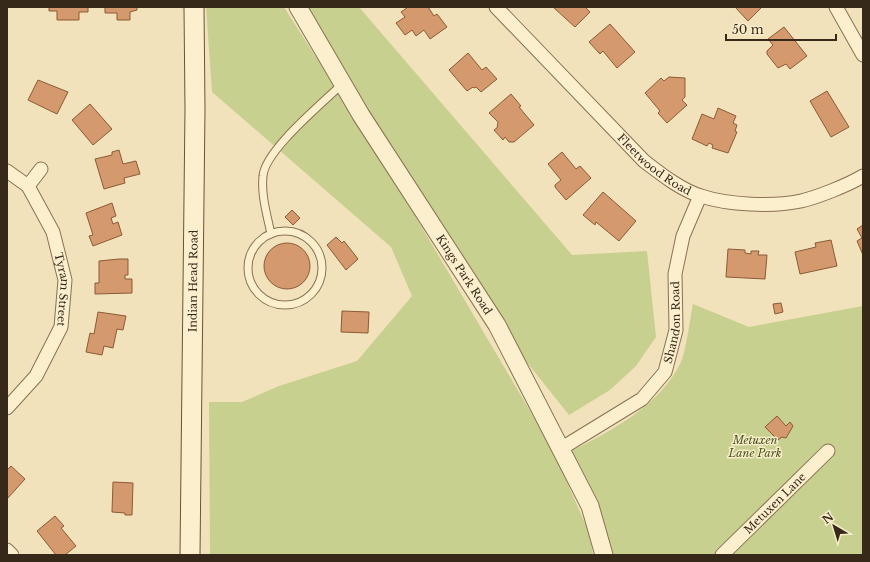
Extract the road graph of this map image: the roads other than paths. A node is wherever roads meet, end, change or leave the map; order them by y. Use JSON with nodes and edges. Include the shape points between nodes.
{"nodes":[{"id":1,"x":194,"y":7,"type":"edge"},
{"id":2,"x":298,"y":7,"type":"edge"},
{"id":3,"x":496,"y":7,"type":"edge"},
{"id":4,"x":836,"y":7,"type":"edge"},
{"id":5,"x":863,"y":55,"type":"edge"},
{"id":6,"x":343,"y":84,"type":"junction"},
{"id":7,"x":41,"y":169,"type":"dead end"},
{"id":8,"x":7,"y":171,"type":"edge"},
{"id":9,"x":863,"y":176,"type":"edge"},
{"id":10,"x":28,"y":186,"type":"junction"},
{"id":11,"x":700,"y":196,"type":"junction"},
{"id":12,"x":271,"y":234,"type":"junction"},
{"id":13,"x":7,"y":408,"type":"edge"},
{"id":14,"x":562,"y":448,"type":"junction"},
{"id":15,"x":828,"y":451,"type":"dead end"},
{"id":16,"x":7,"y":550,"type":"edge"},
{"id":17,"x":12,"y":555,"type":"edge"},
{"id":18,"x":190,"y":555,"type":"edge"},
{"id":19,"x":604,"y":555,"type":"edge"},
{"id":20,"x":722,"y":555,"type":"edge"}],
"edges":[{"from":1,"to":18,"type":"main road","name":"Indian Head Road"},
{"from":2,"to":6,"type":"street","name":"Kings Park Road"},
{"from":3,"to":11,"type":"street","name":"Fleetwood Road","via":[[644,161],[672,181]]},
{"from":4,"to":5,"type":"street"},
{"from":6,"to":12,"type":"lane","via":[[278,147],[267,162],[263,175],[263,194]]},
{"from":6,"to":14,"type":"street","name":"Kings Park Road","via":[[497,325]]},
{"from":7,"to":10,"type":"street"},
{"from":8,"to":10,"type":"street","name":"Tyram Street"},
{"from":9,"to":11,"type":"street","name":"Fleetwood Road","via":[[801,201],[750,204]]},
{"from":10,"to":13,"type":"street","name":"Tyram Street","via":[[54,232],[65,280],[61,327],[36,376]]},
{"from":11,"to":14,"type":"street","name":"Shandon Road","via":[[683,236],[674,274],[676,330],[665,372],[642,399]]},
{"from":12,"to":12,"type":"lane","via":[[253,249],[248,272],[251,284],[267,301],[279,305],[302,301],[312,294],[319,283],[322,271],[316,247],[307,238],[296,233],[283,231]]},
{"from":14,"to":19,"type":"street","name":"Kings Park Road","via":[[590,506]]},
{"from":15,"to":20,"type":"street","name":"Metuxen Lane"},
{"from":16,"to":17,"type":"street"}]}
